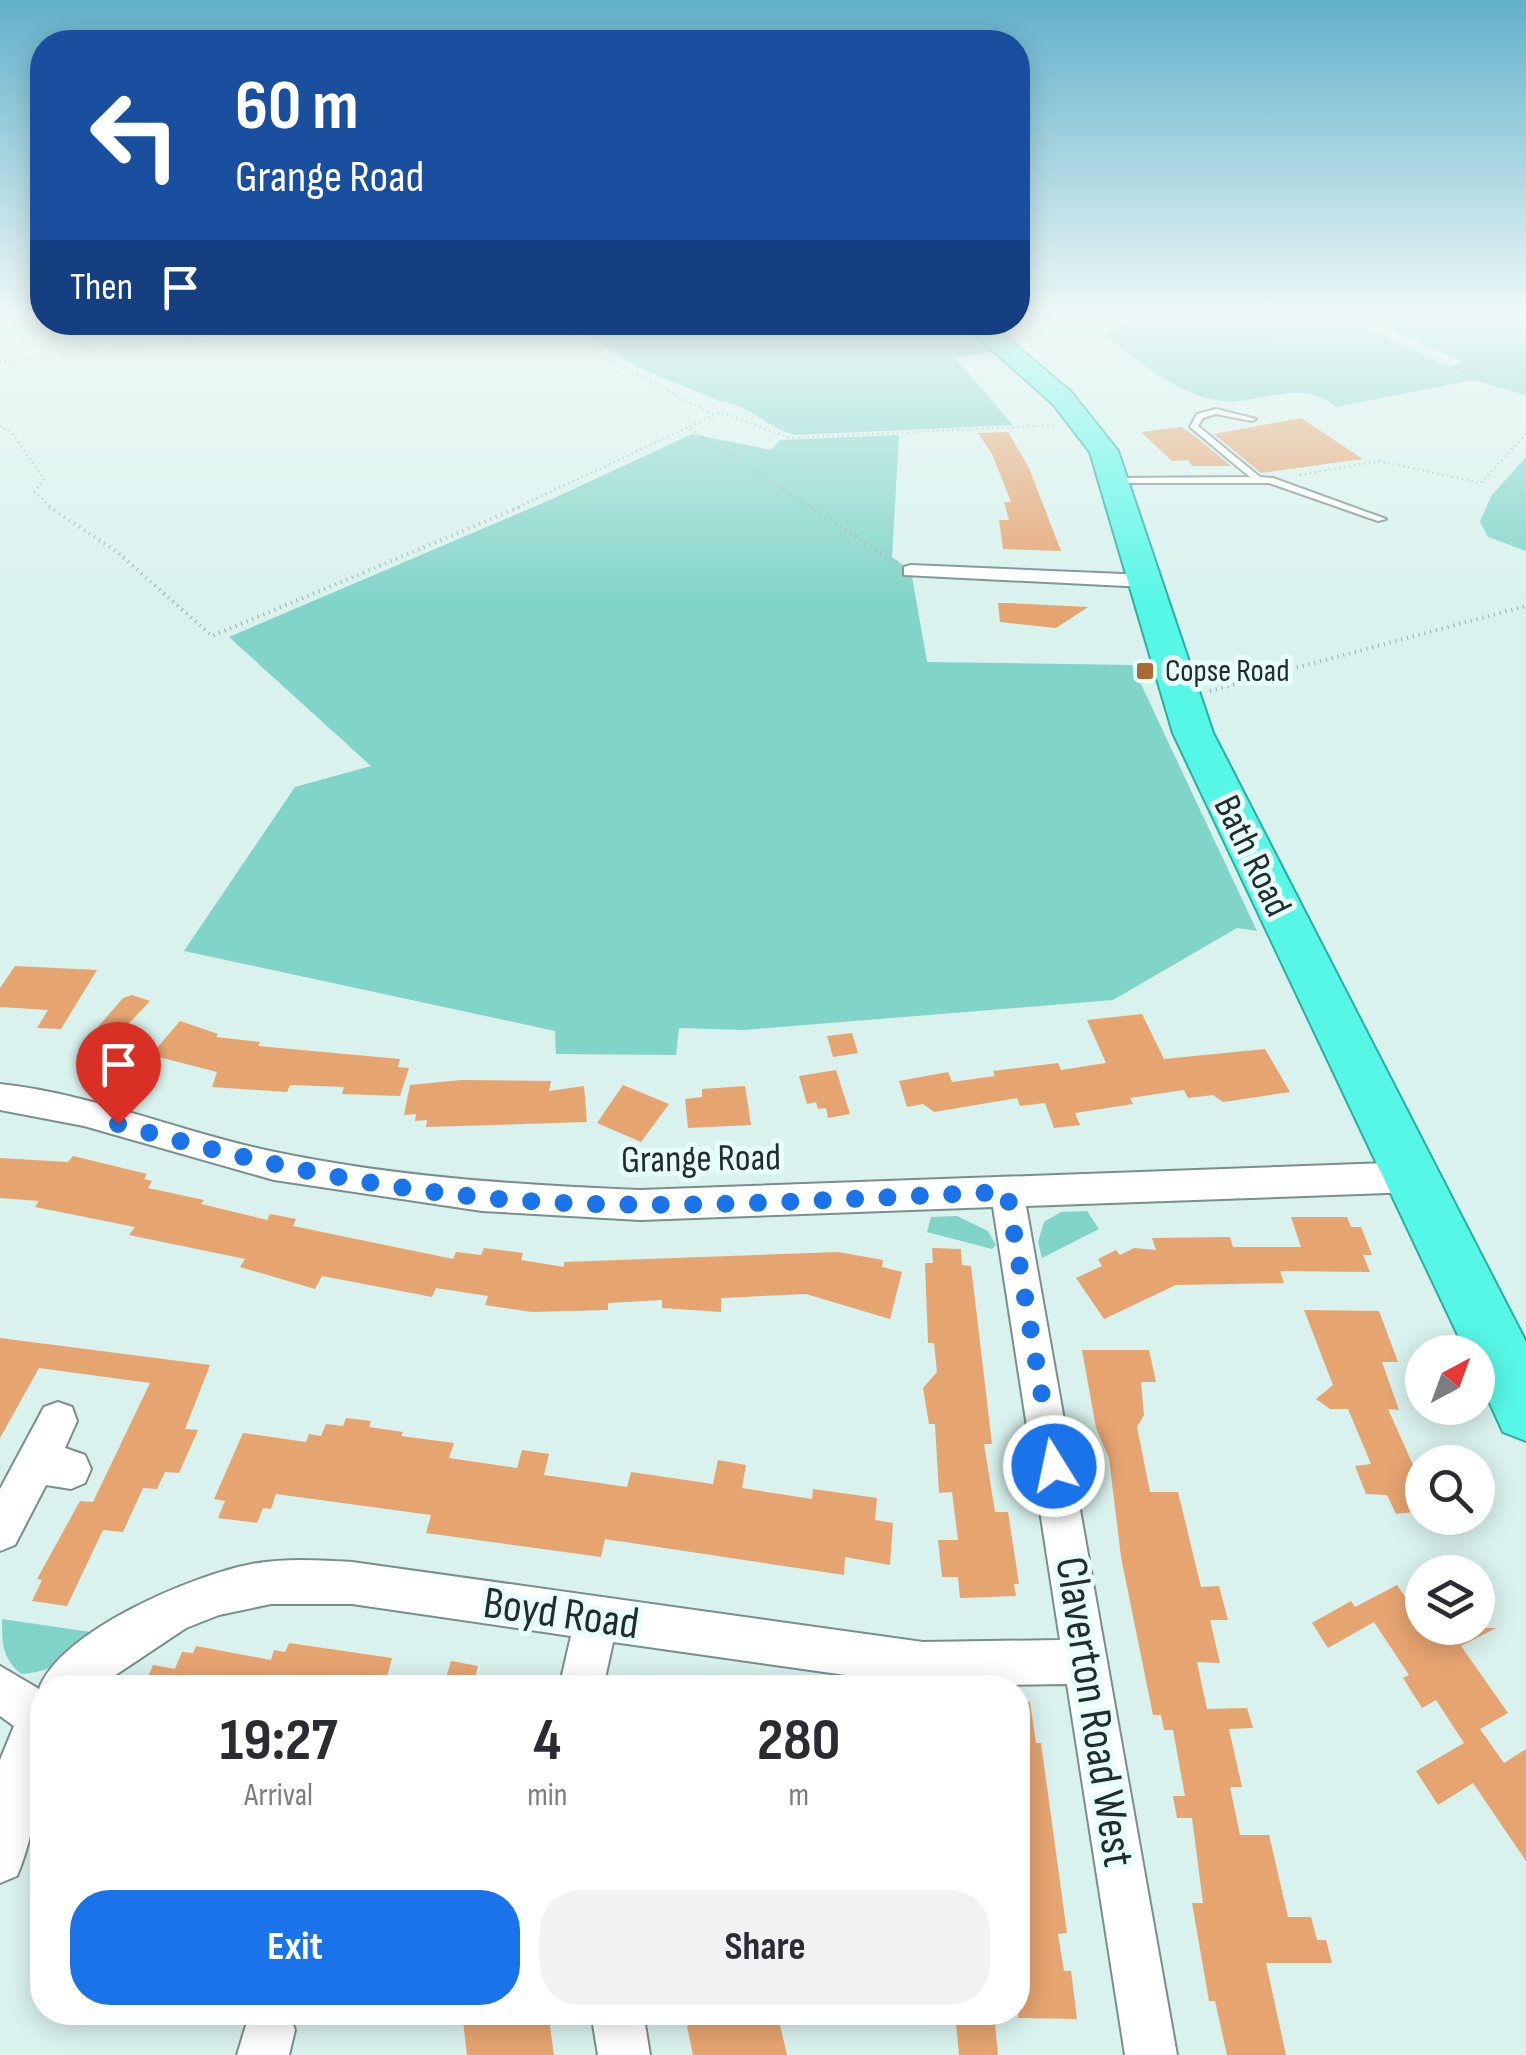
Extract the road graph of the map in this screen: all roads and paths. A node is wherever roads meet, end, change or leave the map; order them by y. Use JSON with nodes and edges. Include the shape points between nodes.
{"nodes":[{"id":1,"x":710,"y":412,"type":"edge"},
{"id":2,"x":1075,"y":412,"type":"edge"},
{"id":3,"x":1213,"y":412,"type":"edge"},
{"id":4,"x":1220,"y":412,"type":"edge"},
{"id":5,"x":714,"y":414,"type":"junction"},
{"id":6,"x":1252,"y":419,"type":"dead end"},
{"id":7,"x":1086,"y":424,"type":"junction"},
{"id":8,"x":0,"y":426,"type":"edge"},
{"id":9,"x":690,"y":430,"type":"junction"},
{"id":10,"x":1526,"y":434,"type":"edge"},
{"id":11,"x":1258,"y":480,"type":"junction"},
{"id":12,"x":1270,"y":480,"type":"junction"},
{"id":13,"x":1114,"y":481,"type":"junction"},
{"id":14,"x":1381,"y":518,"type":"dead end"},
{"id":15,"x":911,"y":571,"type":"joint"},
{"id":16,"x":1146,"y":581,"type":"junction"},
{"id":17,"x":1526,"y":606,"type":"edge"},
{"id":18,"x":1178,"y":692,"type":"junction"},
{"id":19,"x":0,"y":1097,"type":"edge"},
{"id":20,"x":1415,"y":1177,"type":"junction"},
{"id":21,"x":1007,"y":1192,"type":"junction"},
{"id":22,"x":1522,"y":1395,"type":"edge"},
{"id":23,"x":58,"y":1421,"type":"dead end"},
{"id":24,"x":0,"y":1530,"type":"edge"},
{"id":25,"x":596,"y":1620,"type":"junction"},
{"id":26,"x":1086,"y":1662,"type":"junction"},
{"id":27,"x":83,"y":1675,"type":"edge"},
{"id":28,"x":584,"y":1675,"type":"edge"},
{"id":29,"x":0,"y":1688,"type":"edge"},
{"id":30,"x":30,"y":1699,"type":"edge"},
{"id":31,"x":30,"y":1747,"type":"edge"},
{"id":32,"x":0,"y":1859,"type":"edge"},
{"id":33,"x":619,"y":2025,"type":"edge"},
{"id":34,"x":624,"y":2055,"type":"edge"},
{"id":35,"x":1151,"y":2055,"type":"edge"}],
"edges":[{"from":1,"to":5,"type":"path"},
{"from":2,"to":7,"type":"highway","name":"Bath Road"},
{"from":3,"to":11,"type":"lane","via":[[1194,427]]},
{"from":4,"to":6,"type":"lane"},
{"from":5,"to":7,"type":"path","via":[[734,414],[790,438]]},
{"from":5,"to":9,"type":"path"},
{"from":7,"to":13,"type":"highway","name":"Bath Road"},
{"from":8,"to":9,"type":"path","via":[[44,479],[36,492],[42,502],[116,551],[206,632],[224,633]]},
{"from":9,"to":15,"type":"path"},
{"from":10,"to":12,"type":"path","via":[[1481,483],[1379,461]]},
{"from":11,"to":12,"type":"lane"},
{"from":11,"to":13,"type":"lane"},
{"from":12,"to":14,"type":"lane"},
{"from":13,"to":16,"type":"highway","name":"Bath Road"},
{"from":15,"to":16,"type":"street"},
{"from":16,"to":18,"type":"highway","name":"Bath Road"},
{"from":17,"to":18,"type":"path","via":[[1207,692]]},
{"from":18,"to":20,"type":"highway","name":"Bath Road","via":[[1281,918]]},
{"from":19,"to":21,"type":"street","name":"Grange Road","via":[[48,1104],[223,1154],[438,1193],[640,1205]]},
{"from":20,"to":21,"type":"street","name":"Grange Road"},
{"from":20,"to":22,"type":"highway","name":"Bath Road"},
{"from":21,"to":26,"type":"street","name":"Claverton Road West"},
{"from":23,"to":24,"type":"street","via":[[53,1466]]},
{"from":25,"to":26,"type":"street","name":"Boyd Road","via":[[922,1664]]},
{"from":25,"to":27,"type":"street","name":"Boyd Road","via":[[300,1580],[242,1588],[187,1609],[126,1639]]},
{"from":25,"to":28,"type":"street"},
{"from":26,"to":35,"type":"street","name":"Claverton Road West"},
{"from":29,"to":30,"type":"street"},
{"from":31,"to":32,"type":"street","via":[[16,1779]]},
{"from":33,"to":34,"type":"street"}]}
